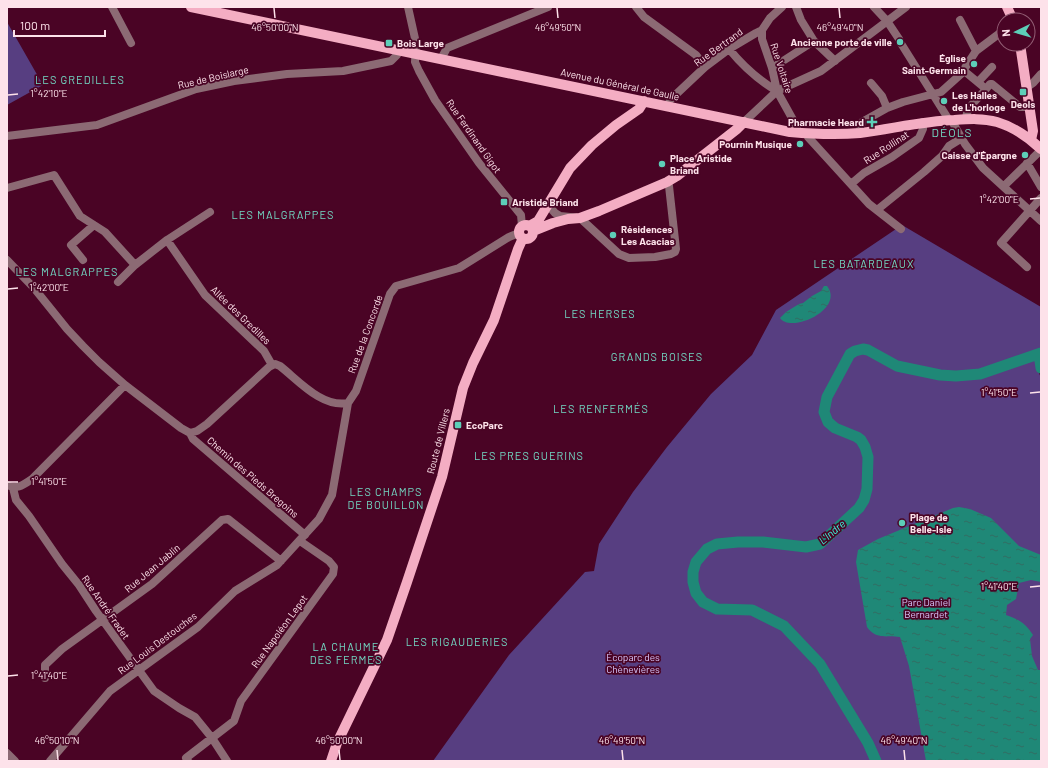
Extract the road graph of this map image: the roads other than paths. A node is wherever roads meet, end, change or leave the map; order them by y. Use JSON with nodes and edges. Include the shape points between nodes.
{"nodes":[{"id":1,"x":112,"y":7,"type":"edge"},
{"id":2,"x":191,"y":7,"type":"edge"},
{"id":3,"x":408,"y":7,"type":"edge"},
{"id":4,"x":548,"y":7,"type":"edge"},
{"id":5,"x":636,"y":7,"type":"edge"},
{"id":6,"x":782,"y":7,"type":"edge"},
{"id":7,"x":796,"y":7,"type":"edge"},
{"id":8,"x":874,"y":7,"type":"edge"},
{"id":9,"x":906,"y":7,"type":"edge"},
{"id":10,"x":960,"y":20,"type":"dead end"},
{"id":11,"x":887,"y":21,"type":"junction"},
{"id":12,"x":762,"y":30,"type":"junction"},
{"id":13,"x":996,"y":36,"type":"edge"},
{"id":14,"x":814,"y":41,"type":"junction"},
{"id":15,"x":131,"y":43,"type":"dead end"},
{"id":16,"x":729,"y":49,"type":"junction"},
{"id":17,"x":399,"y":51,"type":"junction"},
{"id":18,"x":976,"y":51,"type":"junction"},
{"id":19,"x":1021,"y":52,"type":"edge"},
{"id":20,"x":415,"y":54,"type":"junction"},
{"id":21,"x":441,"y":59,"type":"junction"},
{"id":22,"x":835,"y":61,"type":"junction"},
{"id":23,"x":992,"y":66,"type":"dead end"},
{"id":24,"x":705,"y":67,"type":"junction"},
{"id":25,"x":772,"y":68,"type":"junction"},
{"id":26,"x":963,"y":70,"type":"junction"},
{"id":27,"x":1041,"y":74,"type":"edge"},
{"id":28,"x":871,"y":82,"type":"dead end"},
{"id":29,"x":978,"y":82,"type":"junction"},
{"id":30,"x":1026,"y":88,"type":"junction"},
{"id":31,"x":986,"y":89,"type":"junction"},
{"id":32,"x":777,"y":90,"type":"junction"},
{"id":33,"x":932,"y":95,"type":"junction"},
{"id":34,"x":644,"y":101,"type":"junction"},
{"id":35,"x":668,"y":106,"type":"junction"},
{"id":36,"x":1029,"y":107,"type":"junction"},
{"id":37,"x":887,"y":108,"type":"junction"},
{"id":38,"x":966,"y":119,"type":"junction"},
{"id":39,"x":951,"y":120,"type":"junction"},
{"id":40,"x":744,"y":122,"type":"junction"},
{"id":41,"x":923,"y":122,"type":"junction"},
{"id":42,"x":802,"y":133,"type":"junction"},
{"id":43,"x":859,"y":133,"type":"junction"},
{"id":44,"x":7,"y":136,"type":"edge"},
{"id":45,"x":962,"y":138,"type":"junction"},
{"id":46,"x":1031,"y":140,"type":"junction"},
{"id":47,"x":1041,"y":150,"type":"edge"},
{"id":48,"x":1027,"y":163,"type":"junction"},
{"id":49,"x":667,"y":182,"type":"junction"},
{"id":50,"x":851,"y":184,"type":"junction"},
{"id":51,"x":1004,"y":186,"type":"junction"},
{"id":52,"x":1041,"y":187,"type":"edge"},
{"id":53,"x":7,"y":188,"type":"edge"},
{"id":54,"x":1041,"y":198,"type":"edge"},
{"id":55,"x":548,"y":205,"type":"junction"},
{"id":56,"x":877,"y":210,"type":"junction"},
{"id":57,"x":1029,"y":211,"type":"junction"},
{"id":58,"x":210,"y":212,"type":"dead end"},
{"id":59,"x":580,"y":218,"type":"junction"},
{"id":60,"x":1041,"y":221,"type":"edge"},
{"id":61,"x":94,"y":225,"type":"junction"},
{"id":62,"x":901,"y":229,"type":"dead end"},
{"id":63,"x":525,"y":231,"type":"junction"},
{"id":64,"x":167,"y":240,"type":"junction"},
{"id":65,"x":7,"y":260,"type":"edge"},
{"id":66,"x":83,"y":260,"type":"dead end"},
{"id":67,"x":135,"y":265,"type":"junction"},
{"id":68,"x":1027,"y":267,"type":"dead end"},
{"id":69,"x":118,"y":282,"type":"dead end"},
{"id":70,"x":272,"y":365,"type":"junction"},
{"id":71,"x":125,"y":385,"type":"junction"},
{"id":72,"x":348,"y":403,"type":"junction"},
{"id":73,"x":190,"y":433,"type":"junction"},
{"id":74,"x":10,"y":486,"type":"edge"},
{"id":75,"x":302,"y":538,"type":"junction"},
{"id":76,"x":281,"y":561,"type":"junction"},
{"id":77,"x":102,"y":619,"type":"junction"},
{"id":78,"x":138,"y":669,"type":"junction"},
{"id":79,"x":45,"y":678,"type":"dead end"},
{"id":80,"x":212,"y":738,"type":"junction"},
{"id":81,"x":7,"y":753,"type":"edge"},
{"id":82,"x":15,"y":761,"type":"edge"},
{"id":83,"x":50,"y":761,"type":"edge"},
{"id":84,"x":188,"y":761,"type":"edge"},
{"id":85,"x":227,"y":761,"type":"edge"},
{"id":86,"x":331,"y":761,"type":"edge"}],
"edges":[{"from":1,"to":15,"type":"street"},
{"from":2,"to":17,"type":"main road","name":"Avenue du Général de Gaulle"},
{"from":3,"to":20,"type":"street","name":"Rue Ferdinand Gigot","via":[[416,43]]},
{"from":4,"to":21,"type":"street","via":[[447,48]]},
{"from":5,"to":24,"type":"street","via":[[644,17],[696,55]]},
{"from":6,"to":12,"type":"street","name":"Rue Bertrand"},
{"from":7,"to":14,"type":"street"},
{"from":8,"to":11,"type":"street"},
{"from":9,"to":11,"type":"street"},
{"from":10,"to":18,"type":"street"},
{"from":11,"to":22,"type":"street"},
{"from":11,"to":33,"type":"street"},
{"from":12,"to":16,"type":"street","name":"Rue Bertrand"},
{"from":12,"to":25,"type":"street","name":"Rue Voltaire","via":[[762,39]]},
{"from":13,"to":18,"type":"street"},
{"from":14,"to":22,"type":"street"},
{"from":14,"to":25,"type":"street"},
{"from":16,"to":24,"type":"street","name":"Rue Bertrand"},
{"from":16,"to":32,"type":"street","via":[[768,86]]},
{"from":17,"to":20,"type":"main road","name":"Avenue du Général de Gaulle"},
{"from":17,"to":44,"type":"street","name":"Rue de Boislarge","via":[[392,61],[343,71],[255,77],[196,89],[97,125]]},
{"from":18,"to":26,"type":"street"},
{"from":19,"to":30,"type":"main road"},
{"from":20,"to":21,"type":"main road","name":"Avenue du Général de Gaulle"},
{"from":20,"to":63,"type":"street","name":"Rue Ferdinand Gigot","via":[[415,62],[435,100],[479,163],[521,216]]},
{"from":21,"to":34,"type":"main road","name":"Avenue du Général de Gaulle"},
{"from":22,"to":32,"type":"street","via":[[821,71]]},
{"from":23,"to":29,"type":"street"},
{"from":24,"to":35,"type":"street","name":"Rue Bertrand","via":[[670,100]]},
{"from":25,"to":32,"type":"street","name":"Rue Voltaire"},
{"from":26,"to":29,"type":"street"},
{"from":26,"to":33,"type":"street","via":[[941,92]]},
{"from":27,"to":30,"type":"street"},
{"from":28,"to":37,"type":"street","via":[[882,96]]},
{"from":29,"to":31,"type":"street"},
{"from":30,"to":36,"type":"main road"},
{"from":31,"to":36,"type":"street","via":[[992,84],[1020,107]]},
{"from":31,"to":38,"type":"street","via":[[969,109]]},
{"from":32,"to":40,"type":"street"},
{"from":32,"to":42,"type":"street","name":"Rue Voltaire"},
{"from":33,"to":37,"type":"street"},
{"from":33,"to":39,"type":"street"},
{"from":34,"to":35,"type":"main road","name":"Avenue du Général de Gaulle"},
{"from":34,"to":55,"type":"main road","via":[[639,109],[592,145],[570,168]]},
{"from":35,"to":40,"type":"main road","name":"Avenue du Général de Gaulle"},
{"from":36,"to":46,"type":"main road","via":[[1033,131]]},
{"from":37,"to":43,"type":"street","via":[[862,122]]},
{"from":38,"to":39,"type":"main road","name":"Avenue du Général de Gaulle"},
{"from":38,"to":46,"type":"main road","name":"Avenue du Général de Gaulle","via":[[1002,124]]},
{"from":39,"to":41,"type":"main road","name":"Avenue du Général de Gaulle"},
{"from":39,"to":45,"type":"street"},
{"from":40,"to":42,"type":"main road","name":"Avenue du Général de Gaulle"},
{"from":40,"to":49,"type":"main road"},
{"from":41,"to":43,"type":"main road","name":"Avenue du Général de Gaulle"},
{"from":41,"to":50,"type":"street","name":"Rue Rollinat","via":[[919,138]]},
{"from":42,"to":43,"type":"main road","name":"Avenue du Général de Gaulle"},
{"from":42,"to":50,"type":"street","name":"Rue Voltaire"},
{"from":45,"to":51,"type":"street","via":[[983,168]]},
{"from":45,"to":56,"type":"street","via":[[949,146],[924,172]]},
{"from":46,"to":47,"type":"main road","name":"Avenue du Général de Gaulle"},
{"from":47,"to":48,"type":"street"},
{"from":48,"to":51,"type":"street"},
{"from":48,"to":52,"type":"street"},
{"from":49,"to":59,"type":"main road"},
{"from":49,"to":59,"type":"street","via":[[676,249],[672,254],[629,258],[619,254]]},
{"from":50,"to":56,"type":"street","name":"Rue Voltaire"},
{"from":51,"to":57,"type":"street"},
{"from":53,"to":61,"type":"street","via":[[54,175],[80,216]]},
{"from":54,"to":57,"type":"street"},
{"from":55,"to":59,"type":"street","via":[[560,216]]},
{"from":55,"to":63,"type":"main road","via":[[538,221]]},
{"from":56,"to":62,"type":"street","name":"Rue Voltaire"},
{"from":57,"to":60,"type":"street"},
{"from":57,"to":68,"type":"street","via":[[1001,243]]},
{"from":58,"to":64,"type":"street"},
{"from":59,"to":63,"type":"main road"},
{"from":61,"to":66,"type":"street","via":[[71,245]]},
{"from":61,"to":67,"type":"street","via":[[105,232]]},
{"from":63,"to":72,"type":"street","name":"Rue de la Concorde","via":[[509,237],[459,268],[396,286],[390,294],[356,391]]},
{"from":63,"to":86,"type":"main road","name":"Route de Villers","via":[[494,320],[463,388],[442,477],[387,640]]},
{"from":64,"to":67,"type":"street"},
{"from":64,"to":70,"type":"street","name":"Allée des Gredilles","via":[[205,295],[264,351]]},
{"from":65,"to":71,"type":"street","name":"Chemin des Pieds Bregoins","via":[[34,288],[67,329]]},
{"from":67,"to":69,"type":"street"},
{"from":70,"to":72,"type":"street","via":[[280,366],[329,401]]},
{"from":70,"to":73,"type":"street","via":[[219,414],[197,431]]},
{"from":71,"to":73,"type":"street","name":"Chemin des Pieds Bregoins"},
{"from":71,"to":74,"type":"street","via":[[32,479],[20,487]]},
{"from":72,"to":75,"type":"street","name":"Rue Louis Destouches","via":[[332,495],[319,519]]},
{"from":73,"to":75,"type":"street","name":"Chemin des Pieds Bregoins","via":[[193,439]]},
{"from":74,"to":77,"type":"street","name":"Rue André Fradet","via":[[16,500]]},
{"from":75,"to":76,"type":"street","name":"Rue Louis Destouches"},
{"from":75,"to":80,"type":"street","name":"Rue Napoléon Lepot","via":[[334,567],[332,574],[241,701],[234,721]]},
{"from":76,"to":77,"type":"street","name":"Rue Jean Jablin","via":[[228,519],[222,520],[152,584]]},
{"from":76,"to":78,"type":"street","name":"Rue Louis Destouches","via":[[236,591],[198,627]]},
{"from":77,"to":78,"type":"street","name":"Rue André Fradet"},
{"from":77,"to":79,"type":"street","name":"Rue Jean Jablin","via":[[45,665]]},
{"from":78,"to":80,"type":"street","name":"Rue André Fradet","via":[[154,691],[195,717]]},
{"from":78,"to":83,"type":"street","name":"Rue Louis Destouches","via":[[110,691]]},
{"from":80,"to":84,"type":"street","via":[[186,758]]},
{"from":80,"to":85,"type":"street","name":"Rue André Fradet"},
{"from":81,"to":82,"type":"street"}]}
